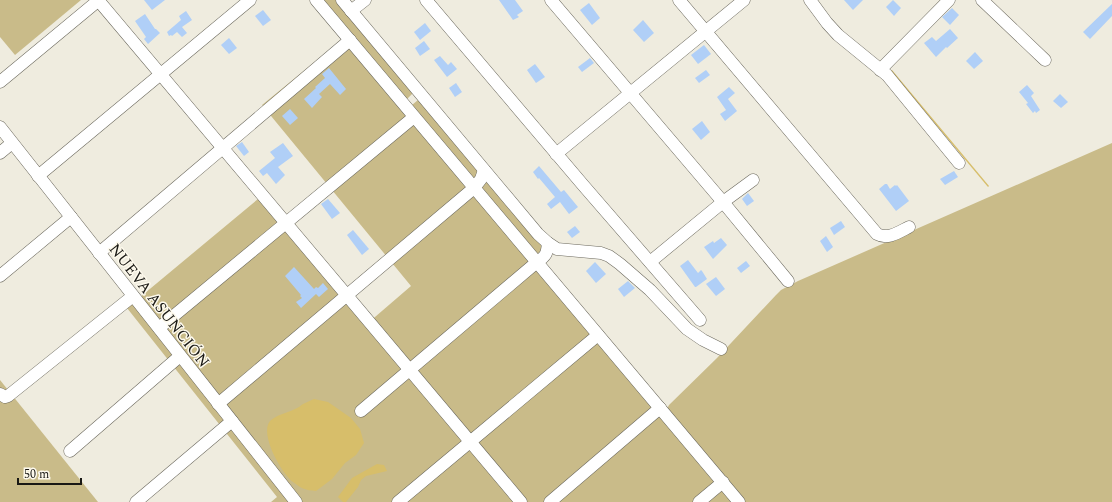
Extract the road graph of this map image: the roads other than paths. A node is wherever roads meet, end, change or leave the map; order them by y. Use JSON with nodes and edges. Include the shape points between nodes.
{"nodes":[{"id":1,"x":98,"y":0,"type":"edge"},
{"id":2,"x":250,"y":0,"type":"edge"},
{"id":3,"x":316,"y":0,"type":"edge"},
{"id":4,"x":342,"y":0,"type":"edge"},
{"id":5,"x":365,"y":0,"type":"edge"},
{"id":6,"x":426,"y":0,"type":"edge"},
{"id":7,"x":551,"y":0,"type":"edge"},
{"id":8,"x":679,"y":0,"type":"edge"},
{"id":9,"x":744,"y":0,"type":"edge"},
{"id":10,"x":810,"y":0,"type":"edge"},
{"id":11,"x":949,"y":0,"type":"edge"},
{"id":12,"x":982,"y":0,"type":"edge"},
{"id":13,"x":351,"y":11,"type":"junction"},
{"id":14,"x":705,"y":31,"type":"junction"},
{"id":15,"x":350,"y":40,"type":"junction"},
{"id":16,"x":1045,"y":60,"type":"dead end"},
{"id":17,"x":880,"y":70,"type":"junction"},
{"id":18,"x":161,"y":75,"type":"junction"},
{"id":19,"x":0,"y":82,"type":"edge"},
{"id":20,"x":630,"y":94,"type":"junction"},
{"id":21,"x":414,"y":117,"type":"junction"},
{"id":22,"x":0,"y":127,"type":"edge"},
{"id":23,"x":12,"y":143,"type":"junction"},
{"id":24,"x":223,"y":148,"type":"junction"},
{"id":25,"x":0,"y":153,"type":"edge"},
{"id":26,"x":556,"y":154,"type":"junction"},
{"id":27,"x":959,"y":163,"type":"dead end"},
{"id":28,"x":484,"y":170,"type":"junction"},
{"id":29,"x":38,"y":176,"type":"junction"},
{"id":30,"x":753,"y":180,"type":"dead end"},
{"id":31,"x":474,"y":188,"type":"junction"},
{"id":32,"x":723,"y":202,"type":"junction"},
{"id":33,"x":71,"y":217,"type":"junction"},
{"id":34,"x":286,"y":223,"type":"junction"},
{"id":35,"x":909,"y":227,"type":"dead end"},
{"id":36,"x":548,"y":243,"type":"junction"},
{"id":37,"x":99,"y":253,"type":"junction"},
{"id":38,"x":536,"y":262,"type":"junction"},
{"id":39,"x":650,"y":262,"type":"junction"},
{"id":40,"x":0,"y":276,"type":"edge"},
{"id":41,"x":788,"y":281,"type":"dead end"},
{"id":42,"x":347,"y":295,"type":"junction"},
{"id":43,"x":133,"y":296,"type":"junction"},
{"id":44,"x":700,"y":320,"type":"dead end"},
{"id":45,"x":158,"y":328,"type":"junction"},
{"id":46,"x":598,"y":335,"type":"junction"},
{"id":47,"x":721,"y":349,"type":"dead end"},
{"id":48,"x":180,"y":356,"type":"junction"},
{"id":49,"x":409,"y":370,"type":"junction"},
{"id":50,"x":0,"y":394,"type":"edge"},
{"id":51,"x":218,"y":404,"type":"junction"},
{"id":52,"x":660,"y":408,"type":"junction"},
{"id":53,"x":361,"y":411,"type":"dead end"},
{"id":54,"x":232,"y":421,"type":"junction"},
{"id":55,"x":470,"y":442,"type":"junction"},
{"id":56,"x":70,"y":451,"type":"dead end"},
{"id":57,"x":722,"y":482,"type":"junction"},
{"id":58,"x":291,"y":500,"type":"edge"},
{"id":59,"x":136,"y":502,"type":"edge"},
{"id":60,"x":398,"y":502,"type":"edge"},
{"id":61,"x":521,"y":502,"type":"edge"},
{"id":62,"x":550,"y":502,"type":"edge"},
{"id":63,"x":699,"y":502,"type":"edge"},
{"id":64,"x":739,"y":502,"type":"edge"}],
"edges":[{"from":1,"to":18,"type":"street"},
{"from":1,"to":19,"type":"street"},
{"from":2,"to":18,"type":"street"},
{"from":3,"to":15,"type":"street"},
{"from":4,"to":13,"type":"street"},
{"from":5,"to":13,"type":"street"},
{"from":6,"to":26,"type":"street"},
{"from":7,"to":20,"type":"street"},
{"from":8,"to":14,"type":"street"},
{"from":9,"to":14,"type":"street"},
{"from":10,"to":17,"type":"street","via":[[838,35]]},
{"from":11,"to":17,"type":"street"},
{"from":12,"to":16,"type":"street"},
{"from":13,"to":28,"type":"street"},
{"from":14,"to":20,"type":"street"},
{"from":14,"to":35,"type":"street","via":[[877,234],[896,234]]},
{"from":15,"to":21,"type":"street"},
{"from":15,"to":24,"type":"street"},
{"from":17,"to":27,"type":"street","via":[[887,75]]},
{"from":18,"to":24,"type":"street"},
{"from":18,"to":29,"type":"street"},
{"from":20,"to":26,"type":"street"},
{"from":20,"to":32,"type":"street"},
{"from":21,"to":31,"type":"street"},
{"from":21,"to":34,"type":"street"},
{"from":22,"to":23,"type":"street","name":"NUEVA ASUNCIÓN"},
{"from":23,"to":25,"type":"street"},
{"from":23,"to":29,"type":"street","name":"NUEVA ASUNCIÓN"},
{"from":24,"to":34,"type":"street"},
{"from":24,"to":37,"type":"street"},
{"from":26,"to":39,"type":"street"},
{"from":28,"to":31,"type":"street"},
{"from":28,"to":36,"type":"street"},
{"from":29,"to":33,"type":"street","name":"NUEVA ASUNCIÓN"},
{"from":30,"to":32,"type":"street"},
{"from":31,"to":38,"type":"street"},
{"from":31,"to":42,"type":"street"},
{"from":32,"to":39,"type":"street"},
{"from":32,"to":41,"type":"street"},
{"from":33,"to":37,"type":"street","name":"NUEVA ASUNCIÓN"},
{"from":33,"to":40,"type":"street"},
{"from":34,"to":42,"type":"street"},
{"from":34,"to":45,"type":"street"},
{"from":36,"to":38,"type":"street","via":[[547,253]]},
{"from":36,"to":47,"type":"street","via":[[557,249],[609,256],[650,290],[687,329]]},
{"from":37,"to":43,"type":"street","name":"NUEVA ASUNCIÓN"},
{"from":38,"to":46,"type":"street"},
{"from":38,"to":49,"type":"street"},
{"from":39,"to":44,"type":"street"},
{"from":42,"to":49,"type":"street"},
{"from":42,"to":51,"type":"street"},
{"from":43,"to":45,"type":"street","name":"NUEVA ASUNCIÓN"},
{"from":43,"to":50,"type":"street","via":[[8,396]]},
{"from":45,"to":48,"type":"street","name":"NUEVA ASUNCIÓN"},
{"from":46,"to":52,"type":"street"},
{"from":46,"to":55,"type":"street"},
{"from":48,"to":51,"type":"street","name":"NUEVA ASUNCIÓN"},
{"from":48,"to":56,"type":"street"},
{"from":49,"to":53,"type":"street"},
{"from":49,"to":55,"type":"street"},
{"from":51,"to":54,"type":"street","name":"NUEVA ASUNCIÓN"},
{"from":52,"to":57,"type":"street"},
{"from":52,"to":62,"type":"street"},
{"from":54,"to":58,"type":"street","name":"NUEVA ASUNCIÓN"},
{"from":54,"to":59,"type":"street"},
{"from":55,"to":60,"type":"street"},
{"from":55,"to":61,"type":"street"},
{"from":57,"to":63,"type":"street"},
{"from":57,"to":64,"type":"street"}]}
